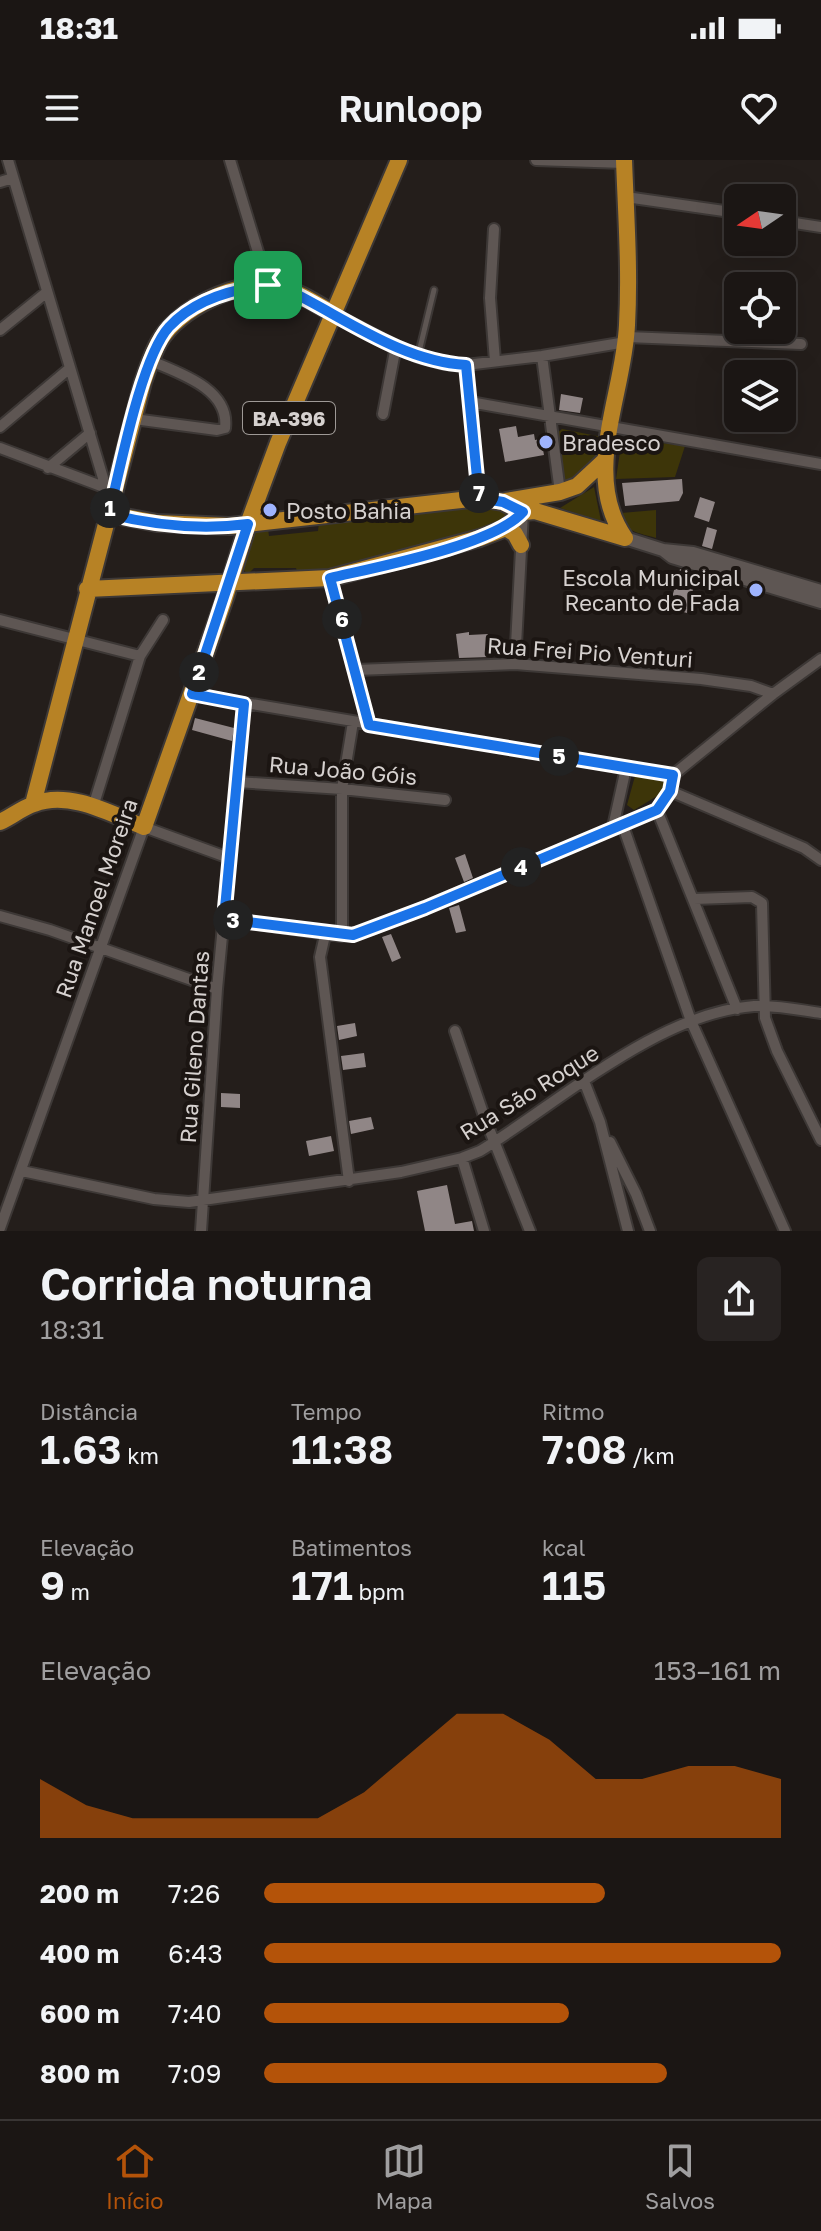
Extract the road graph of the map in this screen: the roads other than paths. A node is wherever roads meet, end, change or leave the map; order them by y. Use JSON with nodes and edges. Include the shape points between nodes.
{"nodes":[{"id":1,"x":8,"y":160,"type":"edge"},
{"id":2,"x":230,"y":160,"type":"edge"},
{"id":3,"x":399,"y":160,"type":"edge"},
{"id":4,"x":536,"y":160,"type":"edge"},
{"id":5,"x":624,"y":161,"type":"edge"},
{"id":6,"x":13,"y":178,"type":"junction"},
{"id":7,"x":0,"y":182,"type":"edge"},
{"id":8,"x":626,"y":197,"type":"junction"},
{"id":9,"x":724,"y":211,"type":"edge"},
{"id":10,"x":796,"y":223,"type":"edge"},
{"id":11,"x":821,"y":227,"type":"edge"},
{"id":12,"x":494,"y":229,"type":"dead end"},
{"id":13,"x":268,"y":285,"type":"junction"},
{"id":14,"x":434,"y":290,"type":"dead end"},
{"id":15,"x":47,"y":292,"type":"junction"},
{"id":16,"x":334,"y":314,"type":"junction"},
{"id":17,"x":0,"y":330,"type":"edge"},
{"id":18,"x":626,"y":339,"type":"junction"},
{"id":19,"x":724,"y":341,"type":"edge"},
{"id":20,"x":796,"y":344,"type":"edge"},
{"id":21,"x":801,"y":344,"type":"dead end"},
{"id":22,"x":396,"y":346,"type":"junction"},
{"id":23,"x":542,"y":356,"type":"junction"},
{"id":24,"x":418,"y":357,"type":"junction"},
{"id":25,"x":151,"y":361,"type":"junction"},
{"id":26,"x":495,"y":361,"type":"junction"},
{"id":27,"x":466,"y":365,"type":"junction"},
{"id":28,"x":70,"y":368,"type":"junction"},
{"id":29,"x":470,"y":402,"type":"junction"},
{"id":30,"x":383,"y":414,"type":"dead end"},
{"id":31,"x":551,"y":417,"type":"junction"},
{"id":32,"x":134,"y":419,"type":"junction"},
{"id":33,"x":0,"y":427,"type":"edge"},
{"id":34,"x":611,"y":427,"type":"junction"},
{"id":35,"x":90,"y":433,"type":"junction"},
{"id":36,"x":0,"y":448,"type":"edge"},
{"id":37,"x":605,"y":460,"type":"junction"},
{"id":38,"x":821,"y":464,"type":"edge"},
{"id":39,"x":48,"y":468,"type":"junction"},
{"id":40,"x":577,"y":486,"type":"junction"},
{"id":41,"x":110,"y":490,"type":"junction"},
{"id":42,"x":560,"y":492,"type":"junction"},
{"id":43,"x":479,"y":498,"type":"junction"},
{"id":44,"x":503,"y":502,"type":"junction"},
{"id":45,"x":529,"y":512,"type":"junction"},
{"id":46,"x":109,"y":514,"type":"junction"},
{"id":47,"x":248,"y":524,"type":"junction"},
{"id":48,"x":506,"y":528,"type":"junction"},
{"id":49,"x":625,"y":538,"type":"junction"},
{"id":50,"x":521,"y":545,"type":"junction"},
{"id":51,"x":663,"y":550,"type":"junction"},
{"id":52,"x":330,"y":578,"type":"junction"},
{"id":53,"x":230,"y":581,"type":"junction"},
{"id":54,"x":87,"y":589,"type":"junction"},
{"id":55,"x":821,"y":591,"type":"edge"},
{"id":56,"x":821,"y":602,"type":"edge"},
{"id":57,"x":0,"y":620,"type":"edge"},
{"id":58,"x":163,"y":620,"type":"dead end"},
{"id":59,"x":74,"y":640,"type":"junction"},
{"id":60,"x":140,"y":656,"type":"junction"},
{"id":61,"x":821,"y":659,"type":"edge"},
{"id":62,"x":515,"y":664,"type":"junction"},
{"id":63,"x":356,"y":670,"type":"junction"},
{"id":64,"x":192,"y":694,"type":"junction"},
{"id":65,"x":773,"y":694,"type":"junction"},
{"id":66,"x":244,"y":704,"type":"junction"},
{"id":67,"x":353,"y":722,"type":"junction"},
{"id":68,"x":369,"y":725,"type":"junction"},
{"id":69,"x":626,"y":768,"type":"junction"},
{"id":70,"x":673,"y":775,"type":"junction"},
{"id":71,"x":237,"y":782,"type":"junction"},
{"id":72,"x":342,"y":789,"type":"junction"},
{"id":73,"x":670,"y":791,"type":"junction"},
{"id":74,"x":445,"y":800,"type":"dead end"},
{"id":75,"x":33,"y":804,"type":"junction"},
{"id":76,"x":93,"y":807,"type":"junction"},
{"id":77,"x":657,"y":810,"type":"junction"},
{"id":78,"x":0,"y":822,"type":"edge"},
{"id":79,"x":618,"y":825,"type":"junction"},
{"id":80,"x":144,"y":827,"type":"junction"},
{"id":81,"x":229,"y":858,"type":"junction"},
{"id":82,"x":821,"y":860,"type":"edge"},
{"id":83,"x":694,"y":899,"type":"junction"},
{"id":84,"x":0,"y":916,"type":"edge"},
{"id":85,"x":224,"y":919,"type":"junction"},
{"id":86,"x":326,"y":931,"type":"junction"},
{"id":87,"x":342,"y":936,"type":"junction"},
{"id":88,"x":102,"y":950,"type":"junction"},
{"id":89,"x":217,"y":989,"type":"junction"},
{"id":90,"x":764,"y":1006,"type":"junction"},
{"id":91,"x":737,"y":1009,"type":"junction"},
{"id":92,"x":821,"y":1013,"type":"edge"},
{"id":93,"x":691,"y":1021,"type":"junction"},
{"id":94,"x":455,"y":1031,"type":"dead end"},
{"id":95,"x":584,"y":1081,"type":"junction"},
{"id":96,"x":600,"y":1122,"type":"junction"},
{"id":97,"x":821,"y":1140,"type":"edge"},
{"id":98,"x":495,"y":1141,"type":"junction"},
{"id":99,"x":462,"y":1158,"type":"junction"},
{"id":100,"x":22,"y":1171,"type":"junction"},
{"id":101,"x":349,"y":1181,"type":"junction"},
{"id":102,"x":0,"y":1187,"type":"edge"},
{"id":103,"x":14,"y":1192,"type":"junction"},
{"id":104,"x":202,"y":1202,"type":"junction"},
{"id":105,"x":0,"y":1228,"type":"edge"},
{"id":106,"x":201,"y":1231,"type":"edge"},
{"id":107,"x":484,"y":1231,"type":"edge"},
{"id":108,"x":530,"y":1231,"type":"edge"},
{"id":109,"x":628,"y":1231,"type":"edge"},
{"id":110,"x":650,"y":1231,"type":"edge"},
{"id":111,"x":785,"y":1231,"type":"edge"}],
"edges":[{"from":1,"to":6,"type":"street"},
{"from":2,"to":13,"type":"street"},
{"from":3,"to":16,"type":"main road","number":"BA-396"},
{"from":4,"to":5,"type":"street"},
{"from":5,"to":8,"type":"main road"},
{"from":6,"to":7,"type":"street"},
{"from":6,"to":15,"type":"street"},
{"from":8,"to":9,"type":"street"},
{"from":8,"to":18,"type":"main road"},
{"from":10,"to":11,"type":"street"},
{"from":12,"to":26,"type":"street","via":[[490,298]]},
{"from":13,"to":16,"type":"main road"},
{"from":13,"to":25,"type":"main road","via":[[205,301],[169,327]]},
{"from":14,"to":24,"type":"lane"},
{"from":15,"to":17,"type":"street"},
{"from":15,"to":28,"type":"street"},
{"from":16,"to":22,"type":"street"},
{"from":16,"to":47,"type":"main road","number":"BA-396"},
{"from":18,"to":19,"type":"street"},
{"from":18,"to":23,"type":"street"},
{"from":18,"to":34,"type":"main road"},
{"from":20,"to":21,"type":"street"},
{"from":22,"to":24,"type":"street"},
{"from":22,"to":30,"type":"street"},
{"from":23,"to":26,"type":"street"},
{"from":23,"to":31,"type":"street"},
{"from":24,"to":27,"type":"street"},
{"from":25,"to":32,"type":"main road"},
{"from":25,"to":32,"type":"street","via":[[207,387],[221,408],[225,428]]},
{"from":26,"to":27,"type":"street"},
{"from":27,"to":29,"type":"street"},
{"from":28,"to":33,"type":"street"},
{"from":28,"to":35,"type":"street"},
{"from":29,"to":31,"type":"street"},
{"from":29,"to":43,"type":"street"},
{"from":31,"to":34,"type":"street"},
{"from":31,"to":42,"type":"street"},
{"from":32,"to":41,"type":"main road"},
{"from":34,"to":37,"type":"main road"},
{"from":34,"to":38,"type":"street"},
{"from":35,"to":39,"type":"street"},
{"from":35,"to":41,"type":"street"},
{"from":36,"to":39,"type":"street"},
{"from":37,"to":40,"type":"main road"},
{"from":37,"to":49,"type":"main road","via":[[608,502]]},
{"from":39,"to":41,"type":"street"},
{"from":40,"to":42,"type":"main road"},
{"from":40,"to":45,"type":"main road"},
{"from":41,"to":46,"type":"main road"},
{"from":42,"to":44,"type":"main road"},
{"from":43,"to":44,"type":"main road"},
{"from":43,"to":47,"type":"main road"},
{"from":44,"to":45,"type":"main road"},
{"from":45,"to":48,"type":"main road"},
{"from":45,"to":49,"type":"main road"},
{"from":45,"to":50,"type":"street"},
{"from":46,"to":47,"type":"main road","via":[[208,527]]},
{"from":46,"to":54,"type":"main road"},
{"from":47,"to":53,"type":"main road","number":"BA-396"},
{"from":48,"to":50,"type":"main road"},
{"from":48,"to":52,"type":"main road"},
{"from":49,"to":51,"type":"street"},
{"from":50,"to":62,"type":"street"},
{"from":51,"to":55,"type":"street","via":[[693,553]]},
{"from":51,"to":56,"type":"street"},
{"from":52,"to":53,"type":"main road"},
{"from":52,"to":63,"type":"street"},
{"from":53,"to":54,"type":"main road"},
{"from":53,"to":64,"type":"main road","name":"Rua Manoel Moreira","number":"BA-396"},
{"from":54,"to":59,"type":"main road"},
{"from":57,"to":59,"type":"street"},
{"from":58,"to":60,"type":"street"},
{"from":59,"to":60,"type":"street"},
{"from":59,"to":75,"type":"main road"},
{"from":60,"to":76,"type":"street"},
{"from":61,"to":65,"type":"street"},
{"from":62,"to":63,"type":"street","name":"Rua Frei Pio Venturi"},
{"from":62,"to":65,"type":"street","name":"Rua Frei Pio Venturi","via":[[701,679]]},
{"from":63,"to":68,"type":"street"},
{"from":64,"to":66,"type":"street"},
{"from":64,"to":80,"type":"main road","name":"Rua Manoel Moreira","number":"BA-396"},
{"from":65,"to":70,"type":"street"},
{"from":66,"to":67,"type":"street"},
{"from":66,"to":71,"type":"street","name":"Rua Gileno Dantas"},
{"from":67,"to":68,"type":"street"},
{"from":67,"to":72,"type":"street"},
{"from":68,"to":69,"type":"street"},
{"from":69,"to":70,"type":"street"},
{"from":69,"to":79,"type":"street"},
{"from":70,"to":73,"type":"street"},
{"from":71,"to":72,"type":"street","name":"Rua João Góis"},
{"from":71,"to":81,"type":"street","name":"Rua Gileno Dantas"},
{"from":72,"to":74,"type":"street","name":"Rua João Góis"},
{"from":72,"to":87,"type":"street"},
{"from":73,"to":77,"type":"street"},
{"from":73,"to":82,"type":"street"},
{"from":75,"to":76,"type":"main road","via":[[66,800]]},
{"from":75,"to":78,"type":"main road"},
{"from":76,"to":80,"type":"main road"},
{"from":77,"to":79,"type":"street"},
{"from":77,"to":83,"type":"street"},
{"from":79,"to":87,"type":"street","via":[[425,908]]},
{"from":79,"to":93,"type":"street"},
{"from":80,"to":81,"type":"street"},
{"from":80,"to":88,"type":"street","name":"Rua Manoel Moreira"},
{"from":81,"to":85,"type":"street","name":"Rua Gileno Dantas"},
{"from":83,"to":90,"type":"street","via":[[752,897],[762,903]]},
{"from":83,"to":91,"type":"street"},
{"from":84,"to":88,"type":"street"},
{"from":85,"to":86,"type":"street"},
{"from":85,"to":89,"type":"street","name":"Rua Gileno Dantas"},
{"from":86,"to":87,"type":"street"},
{"from":86,"to":101,"type":"street","via":[[320,957]]},
{"from":88,"to":89,"type":"street"},
{"from":88,"to":100,"type":"street","name":"Rua Manoel Moreira"},
{"from":89,"to":104,"type":"street","name":"Rua Gileno Dantas"},
{"from":90,"to":91,"type":"street","name":"Rua São Roque"},
{"from":90,"to":92,"type":"street","name":"Rua São Roque"},
{"from":90,"to":97,"type":"street","via":[[777,1051]]},
{"from":91,"to":93,"type":"street","name":"Rua São Roque"},
{"from":93,"to":95,"type":"street","name":"Rua São Roque"},
{"from":93,"to":111,"type":"street"},
{"from":94,"to":98,"type":"street"},
{"from":95,"to":96,"type":"street"},
{"from":95,"to":98,"type":"street","name":"Rua São Roque"},
{"from":96,"to":109,"type":"street"},
{"from":96,"to":110,"type":"street"},
{"from":98,"to":99,"type":"street","name":"Rua São Roque"},
{"from":98,"to":108,"type":"street"},
{"from":99,"to":101,"type":"street","name":"Rua São Roque"},
{"from":99,"to":107,"type":"street"},
{"from":100,"to":103,"type":"street","name":"Rua Manoel Moreira"},
{"from":100,"to":104,"type":"street","name":"Rua São Roque","via":[[154,1199]]},
{"from":101,"to":104,"type":"street","name":"Rua São Roque"},
{"from":102,"to":103,"type":"street"},
{"from":103,"to":105,"type":"street","name":"Rua Manoel Moreira"},
{"from":104,"to":106,"type":"street","name":"Rua Gileno Dantas"}]}
